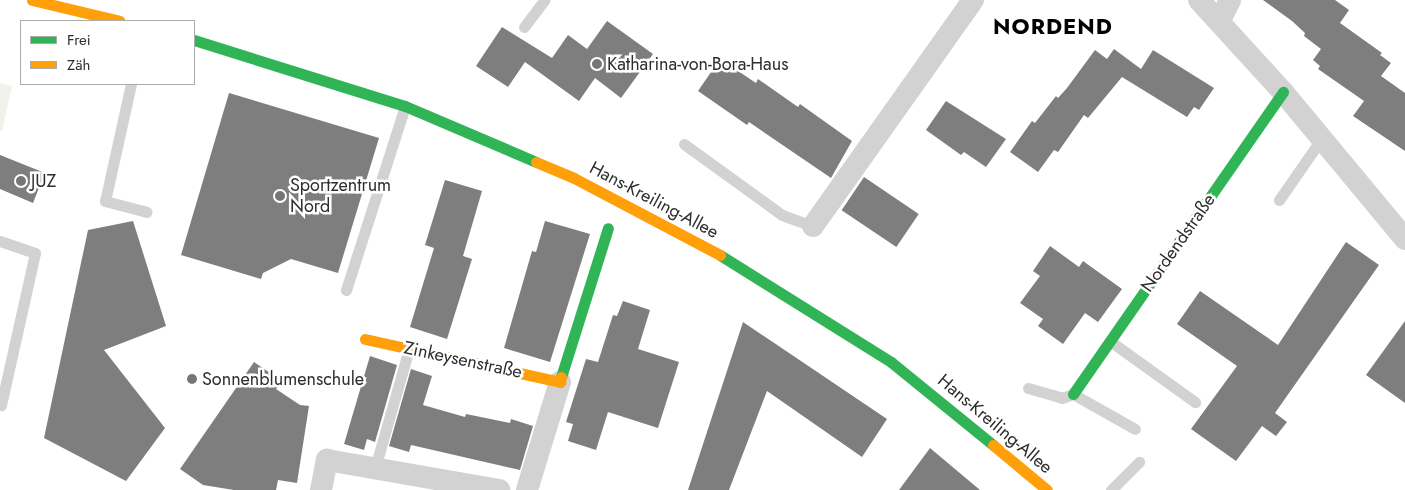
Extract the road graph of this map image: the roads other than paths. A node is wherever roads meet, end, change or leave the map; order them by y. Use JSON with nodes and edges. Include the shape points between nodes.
{"nodes":[{"id":1,"x":32,"y":0,"type":"edge"},
{"id":2,"x":544,"y":0,"type":"edge"},
{"id":3,"x":973,"y":0,"type":"edge"},
{"id":4,"x":1199,"y":0,"type":"edge"},
{"id":5,"x":1225,"y":10,"type":"edge"},
{"id":6,"x":116,"y":20,"type":"edge"},
{"id":7,"x":524,"y":27,"type":"dead end"},
{"id":8,"x":195,"y":40,"type":"edge"},
{"id":9,"x":131,"y":85,"type":"edge"},
{"id":10,"x":1283,"y":92,"type":"junction"},
{"id":11,"x":406,"y":106,"type":"junction"},
{"id":12,"x":1322,"y":138,"type":"junction"},
{"id":13,"x":684,"y":144,"type":"dead end"},
{"id":14,"x":1279,"y":200,"type":"dead end"},
{"id":15,"x":147,"y":212,"type":"dead end"},
{"id":16,"x":813,"y":226,"type":"joint"},
{"id":17,"x":608,"y":228,"type":"dead end"},
{"id":18,"x":1405,"y":239,"type":"edge"},
{"id":19,"x":0,"y":241,"type":"edge"},
{"id":20,"x":346,"y":290,"type":"dead end"},
{"id":21,"x":365,"y":339,"type":"dead end"},
{"id":22,"x":1110,"y":341,"type":"junction"},
{"id":23,"x":409,"y":348,"type":"junction"},
{"id":24,"x":560,"y":382,"type":"junction"},
{"id":25,"x":1028,"y":388,"type":"dead end"},
{"id":26,"x":1073,"y":394,"type":"junction"},
{"id":27,"x":1195,"y":402,"type":"dead end"},
{"id":28,"x":1,"y":405,"type":"edge"},
{"id":29,"x":1136,"y":429,"type":"dead end"},
{"id":30,"x":1139,"y":462,"type":"dead end"},
{"id":31,"x":374,"y":468,"type":"junction"},
{"id":32,"x":321,"y":490,"type":"edge"},
{"id":33,"x":499,"y":490,"type":"edge"},
{"id":34,"x":527,"y":490,"type":"edge"},
{"id":35,"x":1047,"y":490,"type":"edge"},
{"id":36,"x":1111,"y":490,"type":"edge"}],
"edges":[{"from":1,"to":6,"type":"street"},
{"from":2,"to":7,"type":"lane"},
{"from":3,"to":16,"type":"street"},
{"from":4,"to":5,"type":"street"},
{"from":5,"to":10,"type":"street"},
{"from":8,"to":11,"type":"street","name":"Hans-Kreiling-Allee"},
{"from":9,"to":15,"type":"lane","via":[[105,200]]},
{"from":10,"to":12,"type":"street"},
{"from":10,"to":22,"type":"street","name":"Nordendstraße"},
{"from":11,"to":20,"type":"lane"},
{"from":11,"to":35,"type":"street","name":"Hans-Kreiling-Allee","via":[[574,178],[740,266],[891,362]]},
{"from":12,"to":14,"type":"lane"},
{"from":12,"to":18,"type":"street"},
{"from":13,"to":16,"type":"lane","via":[[782,214]]},
{"from":17,"to":24,"type":"street"},
{"from":19,"to":28,"type":"lane","via":[[35,253]]},
{"from":21,"to":23,"type":"street","name":"Zinkeysenstraße"},
{"from":22,"to":26,"type":"street","name":"Nordendstraße"},
{"from":22,"to":27,"type":"lane"},
{"from":23,"to":24,"type":"street","name":"Zinkeysenstraße"},
{"from":23,"to":31,"type":"lane"},
{"from":24,"to":34,"type":"street"},
{"from":25,"to":26,"type":"lane","via":[[1062,398]]},
{"from":26,"to":29,"type":"lane"},
{"from":30,"to":36,"type":"lane"},
{"from":31,"to":32,"type":"street","via":[[327,460]]},
{"from":31,"to":33,"type":"street"}]}
